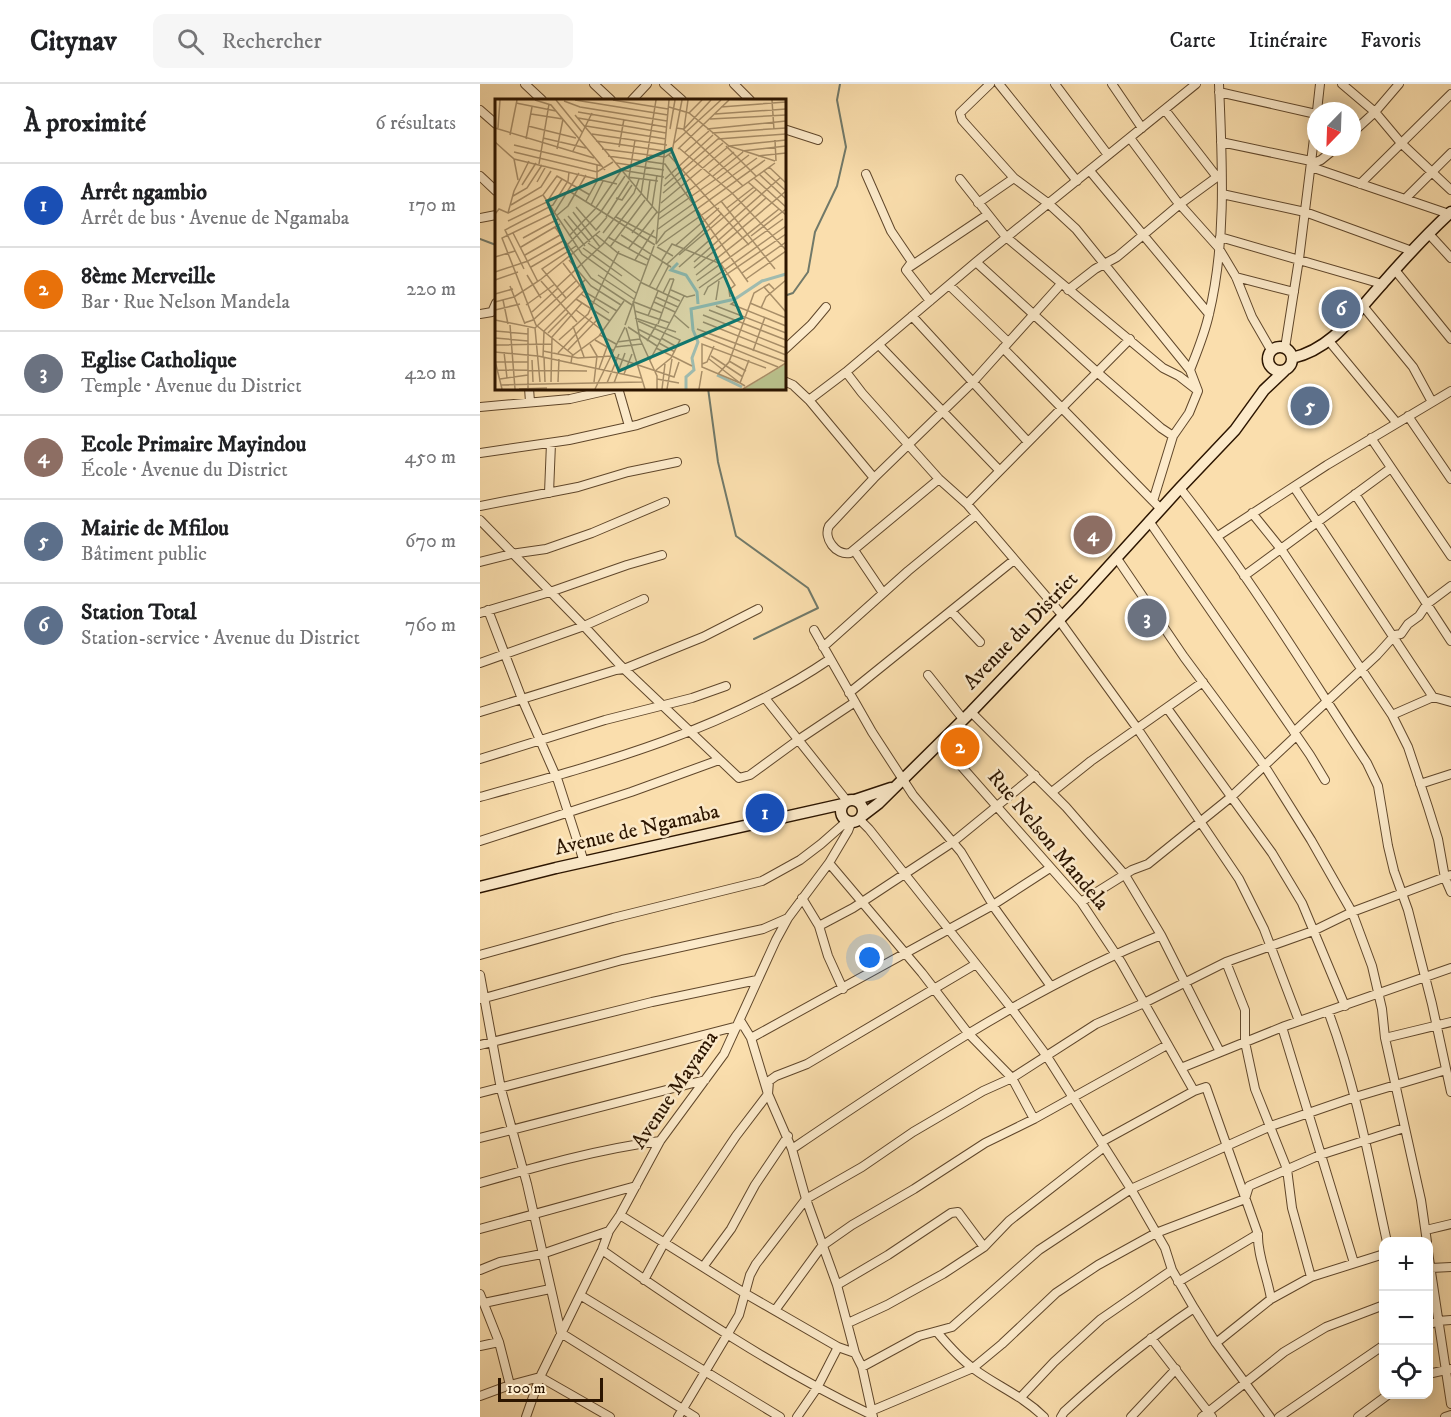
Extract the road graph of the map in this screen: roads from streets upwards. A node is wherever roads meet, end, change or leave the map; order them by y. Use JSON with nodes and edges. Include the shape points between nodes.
{"nodes":[{"id":1,"x":525,"y":84,"type":"edge"},
{"id":2,"x":594,"y":84,"type":"edge"},
{"id":3,"x":647,"y":84,"type":"edge"},
{"id":4,"x":664,"y":84,"type":"edge"},
{"id":5,"x":734,"y":84,"type":"edge"},
{"id":6,"x":990,"y":84,"type":"edge"},
{"id":7,"x":999,"y":84,"type":"edge"},
{"id":8,"x":1055,"y":84,"type":"edge"},
{"id":9,"x":1112,"y":84,"type":"edge"},
{"id":10,"x":1196,"y":84,"type":"edge"},
{"id":11,"x":1320,"y":84,"type":"edge"},
{"id":12,"x":1342,"y":84,"type":"edge"},
{"id":13,"x":1399,"y":84,"type":"edge"},
{"id":14,"x":1219,"y":88,"type":"edge"},
{"id":15,"x":1451,"y":94,"type":"edge"},
{"id":16,"x":541,"y":99,"type":"edge"},
{"id":17,"x":610,"y":99,"type":"edge"},
{"id":18,"x":633,"y":99,"type":"edge"},
{"id":19,"x":681,"y":99,"type":"edge"},
{"id":20,"x":749,"y":99,"type":"edge"},
{"id":21,"x":1318,"y":102,"type":"edge"},
{"id":22,"x":480,"y":110,"type":"edge"},
{"id":23,"x":1165,"y":110,"type":"junction"},
{"id":24,"x":1307,"y":110,"type":"edge"},
{"id":25,"x":1376,"y":112,"type":"junction"},
{"id":26,"x":495,"y":123,"type":"edge"},
{"id":27,"x":1361,"y":125,"type":"edge"},
{"id":28,"x":1142,"y":128,"type":"junction"},
{"id":29,"x":786,"y":130,"type":"edge"},
{"id":30,"x":1130,"y":138,"type":"junction"},
{"id":31,"x":818,"y":140,"type":"dead end"},
{"id":32,"x":1221,"y":142,"type":"junction"},
{"id":33,"x":1401,"y":143,"type":"junction"},
{"id":34,"x":1451,"y":153,"type":"edge"},
{"id":35,"x":1108,"y":155,"type":"junction"},
{"id":36,"x":1312,"y":156,"type":"edge"},
{"id":37,"x":1326,"y":156,"type":"edge"},
{"id":38,"x":1311,"y":164,"type":"junction"},
{"id":39,"x":1090,"y":171,"type":"junction"},
{"id":40,"x":1433,"y":172,"type":"junction"},
{"id":41,"x":867,"y":174,"type":"dead end"},
{"id":42,"x":1219,"y":175,"type":"junction"},
{"id":43,"x":480,"y":176,"type":"edge"},
{"id":44,"x":1014,"y":178,"type":"junction"},
{"id":45,"x":960,"y":179,"type":"dead end"},
{"id":46,"x":1077,"y":181,"type":"junction"},
{"id":47,"x":1360,"y":184,"type":"junction"},
{"id":48,"x":495,"y":189,"type":"edge"},
{"id":49,"x":1451,"y":190,"type":"edge"},
{"id":50,"x":1222,"y":194,"type":"junction"},
{"id":51,"x":1406,"y":198,"type":"junction"},
{"id":52,"x":978,"y":203,"type":"junction"},
{"id":53,"x":1050,"y":204,"type":"junction"},
{"id":54,"x":1180,"y":204,"type":"junction"},
{"id":55,"x":1305,"y":212,"type":"junction"},
{"id":56,"x":1450,"y":213,"type":"edge"},
{"id":57,"x":495,"y":215,"type":"edge"},
{"id":58,"x":987,"y":215,"type":"junction"},
{"id":59,"x":480,"y":218,"type":"edge"},
{"id":60,"x":1429,"y":234,"type":"junction"},
{"id":61,"x":1143,"y":235,"type":"junction"},
{"id":62,"x":1006,"y":237,"type":"junction"},
{"id":63,"x":1220,"y":237,"type":"junction"},
{"id":64,"x":1218,"y":248,"type":"junction"},
{"id":65,"x":1412,"y":250,"type":"junction"},
{"id":66,"x":1451,"y":258,"type":"edge"},
{"id":67,"x":1299,"y":259,"type":"junction"},
{"id":68,"x":976,"y":262,"type":"junction"},
{"id":69,"x":1104,"y":263,"type":"junction"},
{"id":70,"x":906,"y":270,"type":"junction"},
{"id":71,"x":1395,"y":270,"type":"junction"},
{"id":72,"x":1236,"y":277,"type":"junction"},
{"id":73,"x":1061,"y":284,"type":"junction"},
{"id":74,"x":1382,"y":284,"type":"junction"},
{"id":75,"x":950,"y":286,"type":"junction"},
{"id":76,"x":1068,"y":290,"type":"junction"},
{"id":77,"x":1294,"y":292,"type":"junction"},
{"id":78,"x":930,"y":301,"type":"junction"},
{"id":79,"x":495,"y":305,"type":"edge"},
{"id":80,"x":1363,"y":306,"type":"junction"},
{"id":81,"x":826,"y":307,"type":"dead end"},
{"id":82,"x":480,"y":314,"type":"edge"},
{"id":83,"x":1209,"y":314,"type":"junction"},
{"id":84,"x":1033,"y":315,"type":"junction"},
{"id":85,"x":912,"y":316,"type":"junction"},
{"id":86,"x":1130,"y":339,"type":"junction"},
{"id":87,"x":1451,"y":339,"type":"edge"},
{"id":88,"x":1329,"y":342,"type":"junction"},
{"id":89,"x":879,"y":345,"type":"junction"},
{"id":90,"x":1006,"y":345,"type":"junction"},
{"id":91,"x":786,"y":348,"type":"edge"},
{"id":92,"x":1285,"y":348,"type":"junction"},
{"id":93,"x":1269,"y":355,"type":"junction"},
{"id":94,"x":1292,"y":358,"type":"junction"},
{"id":95,"x":1190,"y":370,"type":"junction"},
{"id":96,"x":1284,"y":371,"type":"junction"},
{"id":97,"x":846,"y":372,"type":"junction"},
{"id":98,"x":1098,"y":373,"type":"junction"},
{"id":99,"x":786,"y":382,"type":"edge"},
{"id":100,"x":972,"y":383,"type":"junction"},
{"id":101,"x":529,"y":390,"type":"edge"},
{"id":102,"x":609,"y":390,"type":"edge"},
{"id":103,"x":619,"y":390,"type":"edge"},
{"id":104,"x":1264,"y":390,"type":"junction"},
{"id":105,"x":1198,"y":391,"type":"junction"},
{"id":106,"x":1450,"y":394,"type":"edge"},
{"id":107,"x":809,"y":400,"type":"junction"},
{"id":108,"x":530,"y":402,"type":"junction"},
{"id":109,"x":1432,"y":402,"type":"junction"},
{"id":110,"x":480,"y":407,"type":"edge"},
{"id":111,"x":685,"y":409,"type":"dead end"},
{"id":112,"x":1063,"y":409,"type":"junction"},
{"id":113,"x":943,"y":412,"type":"junction"},
{"id":114,"x":1408,"y":416,"type":"junction"},
{"id":115,"x":1396,"y":422,"type":"junction"},
{"id":116,"x":629,"y":426,"type":"junction"},
{"id":117,"x":1173,"y":436,"type":"junction"},
{"id":118,"x":1371,"y":438,"type":"junction"},
{"id":119,"x":1028,"y":442,"type":"junction"},
{"id":120,"x":551,"y":443,"type":"junction"},
{"id":121,"x":909,"y":446,"type":"junction"},
{"id":122,"x":480,"y":453,"type":"edge"},
{"id":123,"x":677,"y":462,"type":"dead end"},
{"id":124,"x":1391,"y":468,"type":"junction"},
{"id":125,"x":999,"y":470,"type":"junction"},
{"id":126,"x":874,"y":478,"type":"junction"},
{"id":127,"x":939,"y":479,"type":"junction"},
{"id":128,"x":1451,"y":479,"type":"edge"},
{"id":129,"x":1294,"y":487,"type":"junction"},
{"id":130,"x":1180,"y":488,"type":"junction"},
{"id":131,"x":549,"y":493,"type":"junction"},
{"id":132,"x":1355,"y":494,"type":"junction"},
{"id":133,"x":665,"y":502,"type":"dead end"},
{"id":134,"x":967,"y":504,"type":"junction"},
{"id":135,"x":1157,"y":505,"type":"junction"},
{"id":136,"x":480,"y":506,"type":"edge"},
{"id":137,"x":1252,"y":513,"type":"junction"},
{"id":138,"x":976,"y":516,"type":"junction"},
{"id":139,"x":480,"y":520,"type":"edge"},
{"id":140,"x":1149,"y":521,"type":"junction"},
{"id":141,"x":1318,"y":521,"type":"junction"},
{"id":142,"x":1218,"y":536,"type":"junction"},
{"id":143,"x":1281,"y":549,"type":"junction"},
{"id":144,"x":854,"y":550,"type":"junction"},
{"id":145,"x":511,"y":554,"type":"junction"},
{"id":146,"x":662,"y":555,"type":"dead end"},
{"id":147,"x":1451,"y":556,"type":"edge"},
{"id":148,"x":1116,"y":557,"type":"junction"},
{"id":149,"x":1014,"y":560,"type":"junction"},
{"id":150,"x":480,"y":562,"type":"edge"},
{"id":151,"x":1244,"y":576,"type":"junction"},
{"id":152,"x":1451,"y":586,"type":"edge"},
{"id":153,"x":550,"y":592,"type":"junction"},
{"id":154,"x":883,"y":593,"type":"junction"},
{"id":155,"x":644,"y":598,"type":"dead end"},
{"id":156,"x":1427,"y":604,"type":"junction"},
{"id":157,"x":758,"y":609,"type":"dead end"},
{"id":158,"x":951,"y":611,"type":"junction"},
{"id":159,"x":484,"y":612,"type":"edge"},
{"id":160,"x":1061,"y":618,"type":"junction"},
{"id":161,"x":584,"y":626,"type":"junction"},
{"id":162,"x":814,"y":630,"type":"dead end"},
{"id":163,"x":1394,"y":639,"type":"junction"},
{"id":164,"x":1451,"y":641,"type":"edge"},
{"id":165,"x":980,"y":642,"type":"dead end"},
{"id":166,"x":823,"y":647,"type":"junction"},
{"id":167,"x":505,"y":655,"type":"junction"},
{"id":168,"x":830,"y":659,"type":"junction"},
{"id":169,"x":480,"y":663,"type":"edge"},
{"id":170,"x":624,"y":669,"type":"junction"},
{"id":171,"x":1362,"y":669,"type":"junction"},
{"id":172,"x":928,"y":675,"type":"dead end"},
{"id":173,"x":1203,"y":682,"type":"junction"},
{"id":174,"x":726,"y":686,"type":"dead end"},
{"id":175,"x":849,"y":693,"type":"junction"},
{"id":176,"x":1433,"y":697,"type":"junction"},
{"id":177,"x":765,"y":698,"type":"junction"},
{"id":178,"x":522,"y":699,"type":"junction"},
{"id":179,"x":855,"y":702,"type":"junction"},
{"id":180,"x":1327,"y":702,"type":"junction"},
{"id":181,"x":1451,"y":702,"type":"edge"},
{"id":182,"x":663,"y":707,"type":"junction"},
{"id":183,"x":1167,"y":708,"type":"junction"},
{"id":184,"x":480,"y":712,"type":"edge"},
{"id":185,"x":1392,"y":715,"type":"junction"},
{"id":186,"x":967,"y":716,"type":"junction"},
{"id":187,"x":1137,"y":728,"type":"junction"},
{"id":188,"x":689,"y":732,"type":"junction"},
{"id":189,"x":1295,"y":734,"type":"junction"},
{"id":190,"x":798,"y":740,"type":"junction"},
{"id":191,"x":541,"y":741,"type":"junction"},
{"id":192,"x":940,"y":742,"type":"junction"},
{"id":193,"x":480,"y":759,"type":"edge"},
{"id":194,"x":718,"y":760,"type":"junction"},
{"id":195,"x":1264,"y":765,"type":"junction"},
{"id":196,"x":1451,"y":774,"type":"edge"},
{"id":197,"x":1035,"y":775,"type":"junction"},
{"id":198,"x":555,"y":776,"type":"junction"},
{"id":199,"x":1325,"y":780,"type":"dead end"},
{"id":200,"x":899,"y":783,"type":"junction"},
{"id":201,"x":1420,"y":784,"type":"junction"},
{"id":202,"x":1052,"y":792,"type":"junction"},
{"id":203,"x":480,"y":797,"type":"edge"},
{"id":204,"x":1231,"y":797,"type":"junction"},
{"id":205,"x":848,"y":802,"type":"junction"},
{"id":206,"x":997,"y":807,"type":"junction"},
{"id":207,"x":568,"y":812,"type":"junction"},
{"id":208,"x":802,"y":812,"type":"junction"},
{"id":209,"x":853,"y":820,"type":"junction"},
{"id":210,"x":1200,"y":821,"type":"junction"},
{"id":211,"x":480,"y":841,"type":"edge"},
{"id":212,"x":953,"y":842,"type":"junction"},
{"id":213,"x":584,"y":862,"type":"junction"},
{"id":214,"x":829,"y":863,"type":"junction"},
{"id":215,"x":1050,"y":868,"type":"junction"},
{"id":216,"x":905,"y":874,"type":"junction"},
{"id":217,"x":1125,"y":875,"type":"junction"},
{"id":218,"x":1448,"y":877,"type":"edge"},
{"id":219,"x":480,"y":887,"type":"edge"},
{"id":220,"x":1451,"y":892,"type":"edge"},
{"id":221,"x":1401,"y":893,"type":"junction"},
{"id":222,"x":802,"y":898,"type":"junction"},
{"id":223,"x":860,"y":902,"type":"junction"},
{"id":224,"x":1081,"y":902,"type":"junction"},
{"id":225,"x":993,"y":905,"type":"junction"},
{"id":226,"x":1352,"y":912,"type":"junction"},
{"id":227,"x":789,"y":918,"type":"junction"},
{"id":228,"x":819,"y":926,"type":"junction"},
{"id":229,"x":949,"y":929,"type":"junction"},
{"id":230,"x":1313,"y":931,"type":"junction"},
{"id":231,"x":1161,"y":934,"type":"junction"},
{"id":232,"x":1271,"y":946,"type":"junction"},
{"id":233,"x":904,"y":953,"type":"junction"},
{"id":234,"x":1115,"y":953,"type":"junction"},
{"id":235,"x":480,"y":955,"type":"edge"},
{"id":236,"x":1226,"y":962,"type":"junction"},
{"id":237,"x":976,"y":964,"type":"junction"},
{"id":238,"x":1451,"y":968,"type":"edge"},
{"id":239,"x":480,"y":975,"type":"edge"},
{"id":240,"x":1424,"y":978,"type":"junction"},
{"id":241,"x":757,"y":980,"type":"junction"},
{"id":242,"x":1184,"y":983,"type":"junction"},
{"id":243,"x":1050,"y":985,"type":"junction"},
{"id":244,"x":934,"y":988,"type":"junction"},
{"id":245,"x":843,"y":989,"type":"junction"},
{"id":246,"x":1379,"y":994,"type":"junction"},
{"id":247,"x":482,"y":999,"type":"edge"},
{"id":248,"x":1144,"y":1003,"type":"junction"},
{"id":249,"x":1344,"y":1006,"type":"junction"},
{"id":250,"x":1012,"y":1009,"type":"junction"},
{"id":251,"x":1328,"y":1011,"type":"junction"},
{"id":252,"x":1299,"y":1021,"type":"junction"},
{"id":253,"x":1451,"y":1022,"type":"edge"},
{"id":254,"x":739,"y":1023,"type":"junction"},
{"id":255,"x":1438,"y":1026,"type":"junction"},
{"id":256,"x":1282,"y":1027,"type":"junction"},
{"id":257,"x":968,"y":1033,"type":"junction"},
{"id":258,"x":751,"y":1038,"type":"junction"},
{"id":259,"x":1385,"y":1038,"type":"junction"},
{"id":260,"x":493,"y":1042,"type":"junction"},
{"id":261,"x":1245,"y":1042,"type":"junction"},
{"id":262,"x":480,"y":1045,"type":"edge"},
{"id":263,"x":1167,"y":1045,"type":"junction"},
{"id":264,"x":1220,"y":1052,"type":"junction"},
{"id":265,"x":1046,"y":1055,"type":"junction"},
{"id":266,"x":1447,"y":1066,"type":"edge"},
{"id":267,"x":1181,"y":1068,"type":"junction"},
{"id":268,"x":1012,"y":1078,"type":"junction"},
{"id":269,"x":705,"y":1080,"type":"junction"},
{"id":270,"x":1395,"y":1085,"type":"junction"},
{"id":271,"x":501,"y":1089,"type":"junction"},
{"id":272,"x":1194,"y":1090,"type":"junction"},
{"id":273,"x":1451,"y":1092,"type":"edge"},
{"id":274,"x":480,"y":1093,"type":"edge"},
{"id":275,"x":768,"y":1094,"type":"junction"},
{"id":276,"x":1071,"y":1097,"type":"junction"},
{"id":277,"x":1356,"y":1097,"type":"junction"},
{"id":278,"x":1307,"y":1114,"type":"junction"},
{"id":279,"x":1034,"y":1119,"type":"junction"},
{"id":280,"x":1271,"y":1126,"type":"junction"},
{"id":281,"x":1404,"y":1128,"type":"junction"},
{"id":282,"x":512,"y":1129,"type":"junction"},
{"id":283,"x":788,"y":1136,"type":"junction"},
{"id":284,"x":480,"y":1138,"type":"edge"},
{"id":285,"x":1365,"y":1140,"type":"junction"},
{"id":286,"x":660,"y":1141,"type":"junction"},
{"id":287,"x":1102,"y":1145,"type":"junction"},
{"id":288,"x":1228,"y":1145,"type":"junction"},
{"id":289,"x":792,"y":1149,"type":"junction"},
{"id":290,"x":1320,"y":1155,"type":"junction"},
{"id":291,"x":1287,"y":1169,"type":"junction"},
{"id":292,"x":523,"y":1170,"type":"junction"},
{"id":293,"x":480,"y":1184,"type":"edge"},
{"id":294,"x":636,"y":1186,"type":"junction"},
{"id":295,"x":1131,"y":1190,"type":"junction"},
{"id":296,"x":806,"y":1199,"type":"junction"},
{"id":297,"x":1245,"y":1199,"type":"junction"},
{"id":298,"x":534,"y":1214,"type":"junction"},
{"id":299,"x":620,"y":1215,"type":"junction"},
{"id":300,"x":1451,"y":1224,"type":"edge"},
{"id":301,"x":480,"y":1229,"type":"edge"},
{"id":302,"x":1426,"y":1230,"type":"junction"},
{"id":303,"x":609,"y":1231,"type":"junction"},
{"id":304,"x":1156,"y":1233,"type":"junction"},
{"id":305,"x":1258,"y":1234,"type":"junction"},
{"id":306,"x":1386,"y":1237,"type":"edge"},
{"id":307,"x":1427,"y":1237,"type":"edge"},
{"id":308,"x":664,"y":1243,"type":"junction"},
{"id":309,"x":822,"y":1246,"type":"junction"},
{"id":310,"x":984,"y":1246,"type":"junction"},
{"id":311,"x":602,"y":1250,"type":"junction"},
{"id":312,"x":542,"y":1254,"type":"junction"},
{"id":313,"x":1379,"y":1255,"type":"edge"},
{"id":314,"x":1354,"y":1263,"type":"junction"},
{"id":315,"x":703,"y":1267,"type":"junction"},
{"id":316,"x":1451,"y":1267,"type":"edge"},
{"id":317,"x":1433,"y":1268,"type":"edge"},
{"id":318,"x":480,"y":1270,"type":"edge"},
{"id":319,"x":1172,"y":1270,"type":"junction"},
{"id":320,"x":1311,"y":1277,"type":"junction"},
{"id":321,"x":644,"y":1280,"type":"junction"},
{"id":322,"x":1178,"y":1282,"type":"junction"},
{"id":323,"x":837,"y":1285,"type":"junction"},
{"id":324,"x":550,"y":1289,"type":"junction"},
{"id":325,"x":480,"y":1294,"type":"edge"},
{"id":326,"x":746,"y":1294,"type":"junction"},
{"id":327,"x":580,"y":1295,"type":"junction"},
{"id":328,"x":1271,"y":1299,"type":"junction"},
{"id":329,"x":1433,"y":1299,"type":"edge"},
{"id":330,"x":484,"y":1303,"type":"junction"},
{"id":331,"x":1379,"y":1307,"type":"edge"},
{"id":332,"x":1194,"y":1308,"type":"junction"},
{"id":333,"x":776,"y":1309,"type":"junction"},
{"id":334,"x":1451,"y":1320,"type":"edge"},
{"id":335,"x":1438,"y":1321,"type":"junction"},
{"id":336,"x":1433,"y":1322,"type":"edge"},
{"id":337,"x":848,"y":1323,"type":"junction"},
{"id":338,"x":937,"y":1332,"type":"junction"},
{"id":339,"x":561,"y":1333,"type":"junction"},
{"id":340,"x":726,"y":1335,"type":"junction"},
{"id":341,"x":1151,"y":1338,"type":"junction"},
{"id":342,"x":499,"y":1342,"type":"junction"},
{"id":343,"x":1216,"y":1343,"type":"junction"},
{"id":344,"x":480,"y":1346,"type":"edge"},
{"id":345,"x":838,"y":1347,"type":"junction"},
{"id":346,"x":1379,"y":1349,"type":"edge"},
{"id":347,"x":855,"y":1353,"type":"junction"},
{"id":348,"x":862,"y":1367,"type":"junction"},
{"id":349,"x":972,"y":1368,"type":"junction"},
{"id":350,"x":1176,"y":1369,"type":"junction"},
{"id":351,"x":1448,"y":1370,"type":"edge"},
{"id":352,"x":705,"y":1373,"type":"junction"},
{"id":353,"x":1433,"y":1373,"type":"edge"},
{"id":354,"x":540,"y":1377,"type":"junction"},
{"id":355,"x":510,"y":1384,"type":"junction"},
{"id":356,"x":1245,"y":1384,"type":"junction"},
{"id":357,"x":817,"y":1388,"type":"junction"},
{"id":358,"x":480,"y":1396,"type":"edge"},
{"id":359,"x":1021,"y":1397,"type":"junction"},
{"id":360,"x":1383,"y":1399,"type":"edge"},
{"id":361,"x":1451,"y":1404,"type":"edge"},
{"id":362,"x":680,"y":1413,"type":"edge"},
{"id":363,"x":872,"y":1414,"type":"edge"},
{"id":364,"x":1208,"y":1415,"type":"edge"},
{"id":365,"x":1451,"y":1415,"type":"edge"},
{"id":366,"x":526,"y":1417,"type":"edge"},
{"id":367,"x":610,"y":1417,"type":"edge"},
{"id":368,"x":695,"y":1417,"type":"edge"},
{"id":369,"x":780,"y":1417,"type":"edge"},
{"id":370,"x":797,"y":1417,"type":"edge"},
{"id":371,"x":1044,"y":1417,"type":"edge"},
{"id":372,"x":1061,"y":1417,"type":"edge"},
{"id":373,"x":1131,"y":1417,"type":"edge"},
{"id":374,"x":1270,"y":1417,"type":"edge"},
{"id":375,"x":1279,"y":1417,"type":"edge"},
{"id":376,"x":1358,"y":1417,"type":"edge"},
{"id":377,"x":1445,"y":1417,"type":"edge"}],
"edges":[{"from":1,"to":16,"type":"street"},
{"from":2,"to":17,"type":"street"},
{"from":3,"to":18,"type":"street"},
{"from":4,"to":19,"type":"street"},
{"from":5,"to":20,"type":"street"},
{"from":6,"to":44,"type":"street","via":[[960,116]]},
{"from":7,"to":46,"type":"street"},
{"from":8,"to":35,"type":"street"},
{"from":9,"to":28,"type":"street"},
{"from":10,"to":23,"type":"street"},
{"from":11,"to":21,"type":"street"},
{"from":12,"to":25,"type":"street"},
{"from":13,"to":25,"type":"street"},
{"from":14,"to":24,"type":"street"},
{"from":14,"to":32,"type":"street"},
{"from":15,"to":33,"type":"street"},
{"from":22,"to":26,"type":"street"},
{"from":23,"to":28,"type":"street"},
{"from":23,"to":42,"type":"street"},
{"from":25,"to":27,"type":"street"},
{"from":25,"to":33,"type":"street"},
{"from":28,"to":30,"type":"street"},
{"from":29,"to":31,"type":"street"},
{"from":30,"to":35,"type":"street"},
{"from":30,"to":54,"type":"street"},
{"from":32,"to":38,"type":"street"},
{"from":32,"to":42,"type":"street"},
{"from":33,"to":40,"type":"street"},
{"from":33,"to":47,"type":"street"},
{"from":34,"to":40,"type":"street"},
{"from":35,"to":39,"type":"street"},
{"from":36,"to":38,"type":"street"},
{"from":37,"to":38,"type":"street"},
{"from":38,"to":47,"type":"street"},
{"from":38,"to":55,"type":"street"},
{"from":39,"to":46,"type":"street"},
{"from":39,"to":61,"type":"street"},
{"from":40,"to":49,"type":"street"},
{"from":40,"to":51,"type":"street"},
{"from":41,"to":70,"type":"street","via":[[891,231],[912,262]]},
{"from":42,"to":50,"type":"street"},
{"from":42,"to":54,"type":"street"},
{"from":43,"to":48,"type":"street"},
{"from":44,"to":52,"type":"street"},
{"from":44,"to":53,"type":"street"},
{"from":45,"to":52,"type":"street"},
{"from":46,"to":53,"type":"street"},
{"from":47,"to":51,"type":"street"},
{"from":50,"to":55,"type":"street"},
{"from":50,"to":63,"type":"street"},
{"from":51,"to":56,"type":"street"},
{"from":52,"to":58,"type":"street"},
{"from":53,"to":62,"type":"street"},
{"from":53,"to":69,"type":"street"},
{"from":54,"to":61,"type":"street"},
{"from":54,"to":64,"type":"street"},
{"from":55,"to":65,"type":"street"},
{"from":55,"to":67,"type":"street"},
{"from":56,"to":60,"type":"street"},
{"from":57,"to":59,"type":"street"},
{"from":58,"to":62,"type":"street"},
{"from":58,"to":70,"type":"street"},
{"from":60,"to":65,"type":"street"},
{"from":60,"to":66,"type":"street"},
{"from":61,"to":69,"type":"street","via":[[1118,257]]},
{"from":61,"to":83,"type":"street"},
{"from":62,"to":68,"type":"street"},
{"from":62,"to":73,"type":"street"},
{"from":63,"to":64,"type":"street"},
{"from":63,"to":67,"type":"street"},
{"from":64,"to":72,"type":"street"},
{"from":64,"to":83,"type":"street"},
{"from":65,"to":71,"type":"street"},
{"from":67,"to":74,"type":"street"},
{"from":67,"to":77,"type":"street"},
{"from":68,"to":75,"type":"street"},
{"from":68,"to":84,"type":"street"},
{"from":69,"to":76,"type":"street"},
{"from":69,"to":95,"type":"street"},
{"from":70,"to":78,"type":"street"},
{"from":71,"to":74,"type":"street"},
{"from":71,"to":87,"type":"street"},
{"from":72,"to":77,"type":"street"},
{"from":72,"to":93,"type":"street"},
{"from":73,"to":76,"type":"street"},
{"from":73,"to":84,"type":"street"},
{"from":74,"to":80,"type":"street"},
{"from":75,"to":78,"type":"street"},
{"from":75,"to":90,"type":"street"},
{"from":76,"to":86,"type":"street"},
{"from":77,"to":92,"type":"street"},
{"from":78,"to":85,"type":"street"},
{"from":79,"to":82,"type":"street","via":[[492,312]]},
{"from":80,"to":88,"type":"street"},
{"from":80,"to":109,"type":"street","via":[[1413,367]]},
{"from":81,"to":91,"type":"street"},
{"from":83,"to":95,"type":"street"},
{"from":84,"to":90,"type":"street"},
{"from":84,"to":98,"type":"street"},
{"from":85,"to":89,"type":"street"},
{"from":85,"to":100,"type":"street"},
{"from":86,"to":98,"type":"street"},
{"from":86,"to":105,"type":"street"},
{"from":88,"to":94,"type":"street"},
{"from":88,"to":115,"type":"street"},
{"from":89,"to":97,"type":"street"},
{"from":89,"to":113,"type":"street"},
{"from":90,"to":100,"type":"street"},
{"from":90,"to":112,"type":"street"},
{"from":92,"to":93,"type":"street"},
{"from":92,"to":94,"type":"street"},
{"from":93,"to":96,"type":"street","via":[[1273,370]]},
{"from":93,"to":104,"type":"street"},
{"from":94,"to":96,"type":"street"},
{"from":95,"to":105,"type":"street"},
{"from":96,"to":104,"type":"street","name":"Avenue du District"},
{"from":97,"to":107,"type":"street"},
{"from":97,"to":121,"type":"street"},
{"from":98,"to":112,"type":"street"},
{"from":98,"to":117,"type":"street"},
{"from":99,"to":107,"type":"street"},
{"from":100,"to":113,"type":"street"},
{"from":100,"to":119,"type":"street"},
{"from":101,"to":108,"type":"street"},
{"from":102,"to":108,"type":"street","via":[[570,399]]},
{"from":103,"to":116,"type":"street"},
{"from":104,"to":130,"type":"street","name":"Avenue du District","via":[[1235,430]]},
{"from":105,"to":117,"type":"street"},
{"from":106,"to":109,"type":"street"},
{"from":107,"to":126,"type":"street"},
{"from":108,"to":110,"type":"street"},
{"from":109,"to":114,"type":"street"},
{"from":111,"to":116,"type":"street"},
{"from":112,"to":119,"type":"street"},
{"from":112,"to":135,"type":"street"},
{"from":113,"to":121,"type":"street"},
{"from":113,"to":125,"type":"street"},
{"from":114,"to":115,"type":"street"},
{"from":114,"to":128,"type":"street"},
{"from":115,"to":118,"type":"street"},
{"from":116,"to":120,"type":"street"},
{"from":117,"to":135,"type":"street"},
{"from":118,"to":124,"type":"street"},
{"from":118,"to":129,"type":"street"},
{"from":119,"to":125,"type":"street"},
{"from":120,"to":122,"type":"street"},
{"from":120,"to":131,"type":"street"},
{"from":121,"to":126,"type":"street"},
{"from":121,"to":127,"type":"street"},
{"from":123,"to":131,"type":"street"},
{"from":124,"to":132,"type":"street"},
{"from":124,"to":147,"type":"street"},
{"from":125,"to":134,"type":"street"},
{"from":126,"to":144,"type":"street","via":[[826,532],[840,552],[846,555]]},
{"from":127,"to":134,"type":"street"},
{"from":127,"to":144,"type":"street"},
{"from":129,"to":137,"type":"street"},
{"from":129,"to":141,"type":"street"},
{"from":130,"to":135,"type":"street","name":"Avenue du District"},
{"from":130,"to":142,"type":"street"},
{"from":131,"to":136,"type":"street"},
{"from":132,"to":141,"type":"street"},
{"from":132,"to":156,"type":"street"},
{"from":133,"to":145,"type":"street","via":[[546,549]]},
{"from":134,"to":138,"type":"street"},
{"from":135,"to":140,"type":"street","name":"Avenue du District"},
{"from":137,"to":142,"type":"street"},
{"from":137,"to":143,"type":"street"},
{"from":138,"to":149,"type":"street"},
{"from":138,"to":154,"type":"street"},
{"from":139,"to":145,"type":"street"},
{"from":140,"to":148,"type":"street","name":"Avenue du District"},
{"from":140,"to":189,"type":"street"},
{"from":141,"to":143,"type":"street"},
{"from":141,"to":163,"type":"street"},
{"from":142,"to":151,"type":"street"},
{"from":143,"to":151,"type":"street"},
{"from":143,"to":171,"type":"street"},
{"from":144,"to":154,"type":"street"},
{"from":145,"to":150,"type":"street"},
{"from":145,"to":153,"type":"street"},
{"from":146,"to":153,"type":"street"},
{"from":148,"to":160,"type":"street","name":"Avenue du District"},
{"from":148,"to":173,"type":"street"},
{"from":149,"to":158,"type":"street"},
{"from":149,"to":160,"type":"street"},
{"from":151,"to":180,"type":"street"},
{"from":152,"to":156,"type":"street"},
{"from":153,"to":159,"type":"street"},
{"from":153,"to":161,"type":"street"},
{"from":154,"to":166,"type":"street"},
{"from":155,"to":161,"type":"street"},
{"from":156,"to":163,"type":"street"},
{"from":156,"to":164,"type":"street"},
{"from":157,"to":170,"type":"street","via":[[703,637]]},
{"from":158,"to":165,"type":"street"},
{"from":158,"to":175,"type":"street"},
{"from":159,"to":167,"type":"street"},
{"from":160,"to":186,"type":"street","name":"Avenue du District"},
{"from":160,"to":187,"type":"street"},
{"from":161,"to":167,"type":"street"},
{"from":161,"to":170,"type":"street"},
{"from":162,"to":166,"type":"street"},
{"from":163,"to":171,"type":"street"},
{"from":163,"to":176,"type":"street"},
{"from":166,"to":168,"type":"street"},
{"from":167,"to":169,"type":"street"},
{"from":167,"to":178,"type":"street"},
{"from":168,"to":175,"type":"street"},
{"from":168,"to":177,"type":"street"},
{"from":170,"to":178,"type":"street"},
{"from":170,"to":182,"type":"street"},
{"from":171,"to":180,"type":"street"},
{"from":171,"to":185,"type":"street"},
{"from":172,"to":186,"type":"street"},
{"from":173,"to":183,"type":"street"},
{"from":173,"to":195,"type":"street"},
{"from":174,"to":182,"type":"street"},
{"from":175,"to":179,"type":"street"},
{"from":176,"to":181,"type":"street"},
{"from":176,"to":185,"type":"street"},
{"from":177,"to":188,"type":"street"},
{"from":177,"to":190,"type":"street"},
{"from":178,"to":184,"type":"street"},
{"from":178,"to":191,"type":"street"},
{"from":179,"to":190,"type":"street"},
{"from":179,"to":200,"type":"street"},
{"from":180,"to":189,"type":"street"},
{"from":180,"to":221,"type":"street","via":[[1378,786]]},
{"from":182,"to":188,"type":"street"},
{"from":182,"to":191,"type":"street","via":[[605,720]]},
{"from":183,"to":187,"type":"street"},
{"from":183,"to":204,"type":"street"},
{"from":185,"to":201,"type":"street"},
{"from":186,"to":192,"type":"street","name":"Avenue du District"},
{"from":186,"to":197,"type":"street"},
{"from":187,"to":202,"type":"street"},
{"from":187,"to":210,"type":"street"},
{"from":188,"to":194,"type":"street"},
{"from":188,"to":198,"type":"street"},
{"from":189,"to":195,"type":"street"},
{"from":189,"to":199,"type":"street"},
{"from":190,"to":194,"type":"street","via":[[745,778],[735,776]]},
{"from":190,"to":205,"type":"street"},
{"from":191,"to":193,"type":"street"},
{"from":191,"to":198,"type":"street"},
{"from":192,"to":200,"type":"street","name":"Avenue du District"},
{"from":192,"to":206,"type":"street","name":"Rue Nelson Mandela"},
{"from":194,"to":207,"type":"street"},
{"from":195,"to":204,"type":"street"},
{"from":195,"to":226,"type":"street"},
{"from":196,"to":201,"type":"street"},
{"from":197,"to":202,"type":"street"},
{"from":197,"to":206,"type":"street"},
{"from":198,"to":203,"type":"street"},
{"from":198,"to":207,"type":"street"},
{"from":200,"to":205,"type":"street","name":"Avenue du District"},
{"from":200,"to":209,"type":"street","name":"Avenue du District","via":[[879,803]]},
{"from":200,"to":212,"type":"street"},
{"from":201,"to":218,"type":"street"},
{"from":202,"to":217,"type":"street"},
{"from":204,"to":210,"type":"street"},
{"from":204,"to":230,"type":"street","via":[[1272,853],[1302,903]]},
{"from":205,"to":208,"type":"street","name":"Avenue de Ngamaba"},
{"from":205,"to":209,"type":"street","via":[[840,813]]},
{"from":205,"to":209,"type":"street","via":[[863,808]]},
{"from":206,"to":212,"type":"street"},
{"from":206,"to":215,"type":"street","name":"Rue Nelson Mandela"},
{"from":207,"to":211,"type":"street"},
{"from":207,"to":213,"type":"street"},
{"from":208,"to":209,"type":"street","name":"Avenue de Ngamaba","via":[[829,813]]},
{"from":208,"to":213,"type":"street","name":"Avenue de Ngamaba"},
{"from":209,"to":214,"type":"street","name":"Avenue Mayama"},
{"from":209,"to":216,"type":"street","via":[[869,828]]},
{"from":209,"to":235,"type":"street","via":[[800,860],[762,881]]},
{"from":210,"to":217,"type":"street","via":[[1148,864]]},
{"from":210,"to":232,"type":"street","via":[[1239,879]]},
{"from":212,"to":216,"type":"street"},
{"from":212,"to":225,"type":"street"},
{"from":213,"to":219,"type":"street","name":"Avenue de Ngamaba"},
{"from":214,"to":222,"type":"street","name":"Avenue Mayama"},
{"from":214,"to":223,"type":"street"},
{"from":215,"to":224,"type":"street","name":"Rue Nelson Mandela"},
{"from":215,"to":225,"type":"street"},
{"from":216,"to":223,"type":"street"},
{"from":216,"to":229,"type":"street"},
{"from":217,"to":224,"type":"street"},
{"from":217,"to":231,"type":"street"},
{"from":218,"to":220,"type":"street"},
{"from":218,"to":221,"type":"street"},
{"from":221,"to":226,"type":"street"},
{"from":221,"to":240,"type":"street"},
{"from":222,"to":227,"type":"street","name":"Avenue Mayama"},
{"from":222,"to":228,"type":"street"},
{"from":223,"to":228,"type":"street"},
{"from":223,"to":233,"type":"street"},
{"from":224,"to":234,"type":"street","name":"Rue Nelson Mandela"},
{"from":225,"to":229,"type":"street"},
{"from":225,"to":243,"type":"street"},
{"from":226,"to":230,"type":"street"},
{"from":226,"to":246,"type":"street"},
{"from":227,"to":241,"type":"street","name":"Avenue Mayama"},
{"from":227,"to":247,"type":"street","via":[[764,928],[622,960]]},
{"from":228,"to":245,"type":"street"},
{"from":229,"to":233,"type":"street"},
{"from":229,"to":237,"type":"street"},
{"from":230,"to":232,"type":"street"},
{"from":230,"to":249,"type":"street"},
{"from":231,"to":234,"type":"street"},
{"from":231,"to":242,"type":"street"},
{"from":232,"to":236,"type":"street"},
{"from":232,"to":252,"type":"street"},
{"from":233,"to":244,"type":"street"},
{"from":233,"to":245,"type":"street"},
{"from":234,"to":243,"type":"street"},
{"from":234,"to":248,"type":"street","name":"Rue Nelson Mandela"},
{"from":236,"to":242,"type":"street"},
{"from":236,"to":261,"type":"street","via":[[1245,1010]]},
{"from":237,"to":244,"type":"street"},
{"from":237,"to":250,"type":"street"},
{"from":238,"to":240,"type":"street"},
{"from":239,"to":247,"type":"street"},
{"from":240,"to":246,"type":"street"},
{"from":240,"to":255,"type":"street"},
{"from":241,"to":254,"type":"street","name":"Avenue Mayama"},
{"from":241,"to":260,"type":"street"},
{"from":242,"to":248,"type":"street"},
{"from":242,"to":264,"type":"street"},
{"from":243,"to":250,"type":"street"},
{"from":244,"to":257,"type":"street"},
{"from":244,"to":275,"type":"street","via":[[807,1064],[776,1076],[769,1081]]},
{"from":245,"to":258,"type":"street"},
{"from":246,"to":249,"type":"street"},
{"from":246,"to":259,"type":"street"},
{"from":247,"to":260,"type":"street"},
{"from":248,"to":263,"type":"street","name":"Rue Nelson Mandela"},
{"from":248,"to":265,"type":"street","via":[[1096,1024]]},
{"from":249,"to":251,"type":"street"},
{"from":250,"to":257,"type":"street"},
{"from":250,"to":265,"type":"street"},
{"from":251,"to":252,"type":"street"},
{"from":251,"to":277,"type":"street"},
{"from":252,"to":256,"type":"street"},
{"from":253,"to":255,"type":"street"},
{"from":254,"to":258,"type":"street"},
{"from":254,"to":269,"type":"street","name":"Avenue Mayama"},
{"from":254,"to":271,"type":"street"},
{"from":255,"to":259,"type":"street"},
{"from":255,"to":266,"type":"street"},
{"from":256,"to":261,"type":"street"},
{"from":256,"to":278,"type":"street"},
{"from":257,"to":268,"type":"street"},
{"from":257,"to":289,"type":"street"},
{"from":258,"to":275,"type":"street"},
{"from":259,"to":270,"type":"street"},
{"from":260,"to":262,"type":"street"},
{"from":260,"to":271,"type":"street"},
{"from":261,"to":264,"type":"street"},
{"from":261,"to":280,"type":"street","via":[[1255,1089]]},
{"from":263,"to":267,"type":"street","name":"Rue Nelson Mandela"},
{"from":263,"to":276,"type":"street"},
{"from":264,"to":267,"type":"street"},
{"from":265,"to":268,"type":"street"},
{"from":265,"to":276,"type":"street"},
{"from":266,"to":270,"type":"street"},
{"from":266,"to":273,"type":"street"},
{"from":267,"to":272,"type":"street","name":"Rue Nelson Mandela"},
{"from":268,"to":279,"type":"street"},
{"from":268,"to":296,"type":"street","via":[[913,1132]]},
{"from":269,"to":282,"type":"street"},
{"from":269,"to":286,"type":"street","name":"Avenue Mayama"},
{"from":270,"to":277,"type":"street"},
{"from":270,"to":281,"type":"street"},
{"from":271,"to":274,"type":"street"},
{"from":271,"to":282,"type":"street"},
{"from":272,"to":287,"type":"street"},
{"from":272,"to":288,"type":"street","via":[[1206,1087]]},
{"from":275,"to":283,"type":"street"},
{"from":275,"to":308,"type":"street"},
{"from":276,"to":279,"type":"street"},
{"from":276,"to":287,"type":"street"},
{"from":277,"to":278,"type":"street"},
{"from":277,"to":285,"type":"street"},
{"from":278,"to":280,"type":"street"},
{"from":278,"to":290,"type":"street"},
{"from":279,"to":309,"type":"street","via":[[985,1143]]},
{"from":280,"to":288,"type":"street"},
{"from":280,"to":291,"type":"street"},
{"from":281,"to":285,"type":"street"},
{"from":281,"to":302,"type":"street"},
{"from":282,"to":284,"type":"street"},
{"from":282,"to":292,"type":"street"},
{"from":283,"to":289,"type":"street"},
{"from":283,"to":315,"type":"street"},
{"from":285,"to":290,"type":"street"},
{"from":285,"to":306,"type":"street"},
{"from":286,"to":292,"type":"street"},
{"from":286,"to":294,"type":"street","name":"Avenue Mayama"},
{"from":287,"to":295,"type":"street"},
{"from":287,"to":310,"type":"street"},
{"from":288,"to":295,"type":"street"},
{"from":288,"to":297,"type":"street"},
{"from":289,"to":296,"type":"street"},
{"from":290,"to":291,"type":"street"},
{"from":290,"to":314,"type":"street"},
{"from":291,"to":297,"type":"street","via":[[1249,1186]]},
{"from":291,"to":320,"type":"street","via":[[1292,1208]]},
{"from":292,"to":293,"type":"street"},
{"from":292,"to":298,"type":"street"},
{"from":294,"to":298,"type":"street"},
{"from":294,"to":299,"type":"street","name":"Avenue Mayama"},
{"from":295,"to":304,"type":"street"},
{"from":295,"to":338,"type":"street","via":[[1039,1250],[952,1327]]},
{"from":296,"to":309,"type":"street"},
{"from":296,"to":326,"type":"street","via":[[756,1264]]},
{"from":297,"to":304,"type":"street"},
{"from":297,"to":305,"type":"street"},
{"from":298,"to":301,"type":"street"},
{"from":298,"to":312,"type":"street"},
{"from":299,"to":303,"type":"street","name":"Avenue Mayama"},
{"from":299,"to":308,"type":"street"},
{"from":300,"to":302,"type":"street"},
{"from":302,"to":307,"type":"street"},
{"from":303,"to":311,"type":"street","name":"Avenue Mayama"},
{"from":303,"to":312,"type":"street"},
{"from":304,"to":319,"type":"street"},
{"from":304,"to":349,"type":"street","via":[[1056,1293]]},
{"from":305,"to":322,"type":"street"},
{"from":305,"to":328,"type":"street"},
{"from":308,"to":315,"type":"street"},
{"from":308,"to":321,"type":"street"},
{"from":309,"to":323,"type":"street"},
{"from":309,"to":333,"type":"street"},
{"from":310,"to":323,"type":"street","via":[[958,1212],[951,1213]]},
{"from":310,"to":337,"type":"street","via":[[943,1274]]},
{"from":311,"to":321,"type":"street"},
{"from":311,"to":327,"type":"street","name":"Avenue Mayama"},
{"from":312,"to":318,"type":"street"},
{"from":312,"to":324,"type":"street"},
{"from":313,"to":314,"type":"street"},
{"from":314,"to":320,"type":"street"},
{"from":315,"to":326,"type":"street"},
{"from":316,"to":317,"type":"street"},
{"from":319,"to":322,"type":"street"},
{"from":319,"to":359,"type":"street","via":[[1101,1319]]},
{"from":320,"to":328,"type":"street"},
{"from":321,"to":340,"type":"street"},
{"from":322,"to":332,"type":"street"},
{"from":323,"to":337,"type":"street"},
{"from":324,"to":330,"type":"street"},
{"from":324,"to":339,"type":"street"},
{"from":325,"to":330,"type":"street"},
{"from":326,"to":333,"type":"street"},
{"from":326,"to":340,"type":"street"},
{"from":327,"to":339,"type":"street","name":"Avenue Mayama"},
{"from":327,"to":352,"type":"street"},
{"from":328,"to":343,"type":"street"},
{"from":329,"to":335,"type":"street"},
{"from":330,"to":342,"type":"street"},
{"from":331,"to":356,"type":"street","via":[[1326,1327],[1284,1352]]},
{"from":332,"to":341,"type":"street"},
{"from":332,"to":343,"type":"street"},
{"from":333,"to":345,"type":"street"},
{"from":334,"to":335,"type":"street"},
{"from":335,"to":336,"type":"street"},
{"from":335,"to":351,"type":"street"},
{"from":337,"to":347,"type":"street"},
{"from":338,"to":348,"type":"street","via":[[920,1336]]},
{"from":338,"to":349,"type":"street"},
{"from":339,"to":354,"type":"street","name":"Avenue Mayama"},
{"from":339,"to":362,"type":"street"},
{"from":340,"to":352,"type":"street"},
{"from":340,"to":357,"type":"street"},
{"from":341,"to":350,"type":"street"},
{"from":341,"to":372,"type":"street","via":[[1094,1384]]},
{"from":342,"to":344,"type":"street"},
{"from":342,"to":355,"type":"street"},
{"from":343,"to":356,"type":"street"},
{"from":345,"to":347,"type":"street"},
{"from":345,"to":357,"type":"street"},
{"from":346,"to":375,"type":"street"},
{"from":347,"to":348,"type":"street"},
{"from":348,"to":363,"type":"street"},
{"from":349,"to":359,"type":"street"},
{"from":349,"to":363,"type":"street"},
{"from":350,"to":364,"type":"street"},
{"from":350,"to":373,"type":"street"},
{"from":351,"to":353,"type":"street"},
{"from":351,"to":361,"type":"street"},
{"from":352,"to":362,"type":"street"},
{"from":352,"to":369,"type":"street"},
{"from":354,"to":355,"type":"street"},
{"from":354,"to":366,"type":"street","name":"Avenue Mayama"},
{"from":354,"to":367,"type":"street"},
{"from":355,"to":358,"type":"street"},
{"from":356,"to":364,"type":"street"},
{"from":356,"to":374,"type":"street"},
{"from":357,"to":363,"type":"street"},
{"from":357,"to":370,"type":"street"},
{"from":359,"to":371,"type":"street"},
{"from":360,"to":376,"type":"street"},
{"from":362,"to":368,"type":"street"},
{"from":365,"to":377,"type":"street"}]}
